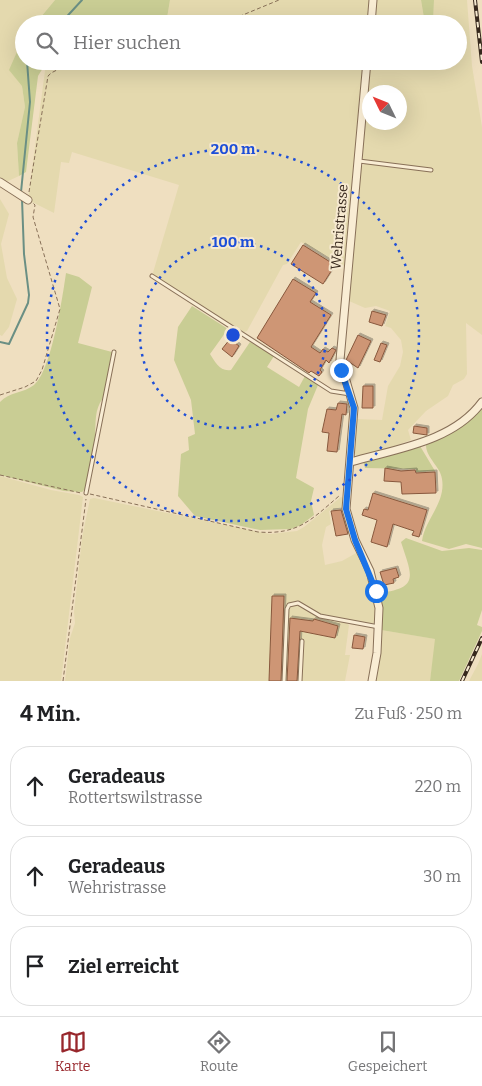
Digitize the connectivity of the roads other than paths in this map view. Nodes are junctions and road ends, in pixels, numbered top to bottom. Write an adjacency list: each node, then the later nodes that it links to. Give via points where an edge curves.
1 (373, 0): 2 (street)
2 (372, 15)
3 (367, 70): 4 (street, Wehristrasse)
4 (358, 161): 5 (lane); 10 (street, Wehristrasse, via 340,360)
5 (431, 170)
6 (0, 182): 7 (street)
7 (28, 200)
8 (152, 276): 10 (lane, via 331,391)
9 (114, 352): 13 (lane)
10 (350, 394): 12 (street, Wehristrasse, via 354,408)
11 (482, 402): 12 (street, via 462,422 433,438)
12 (350, 462): 14 (street, Wehristrasse, via 346,491 349,522 376,591)
13 (86, 493)
14 (379, 627): 16 (lane, via 320,616 298,604 290,605 287,609); 18 (street, Wehristrasse)
15 (302, 640): 17 (lane)
16 (284, 681)
17 (300, 681)
18 (372, 681)

